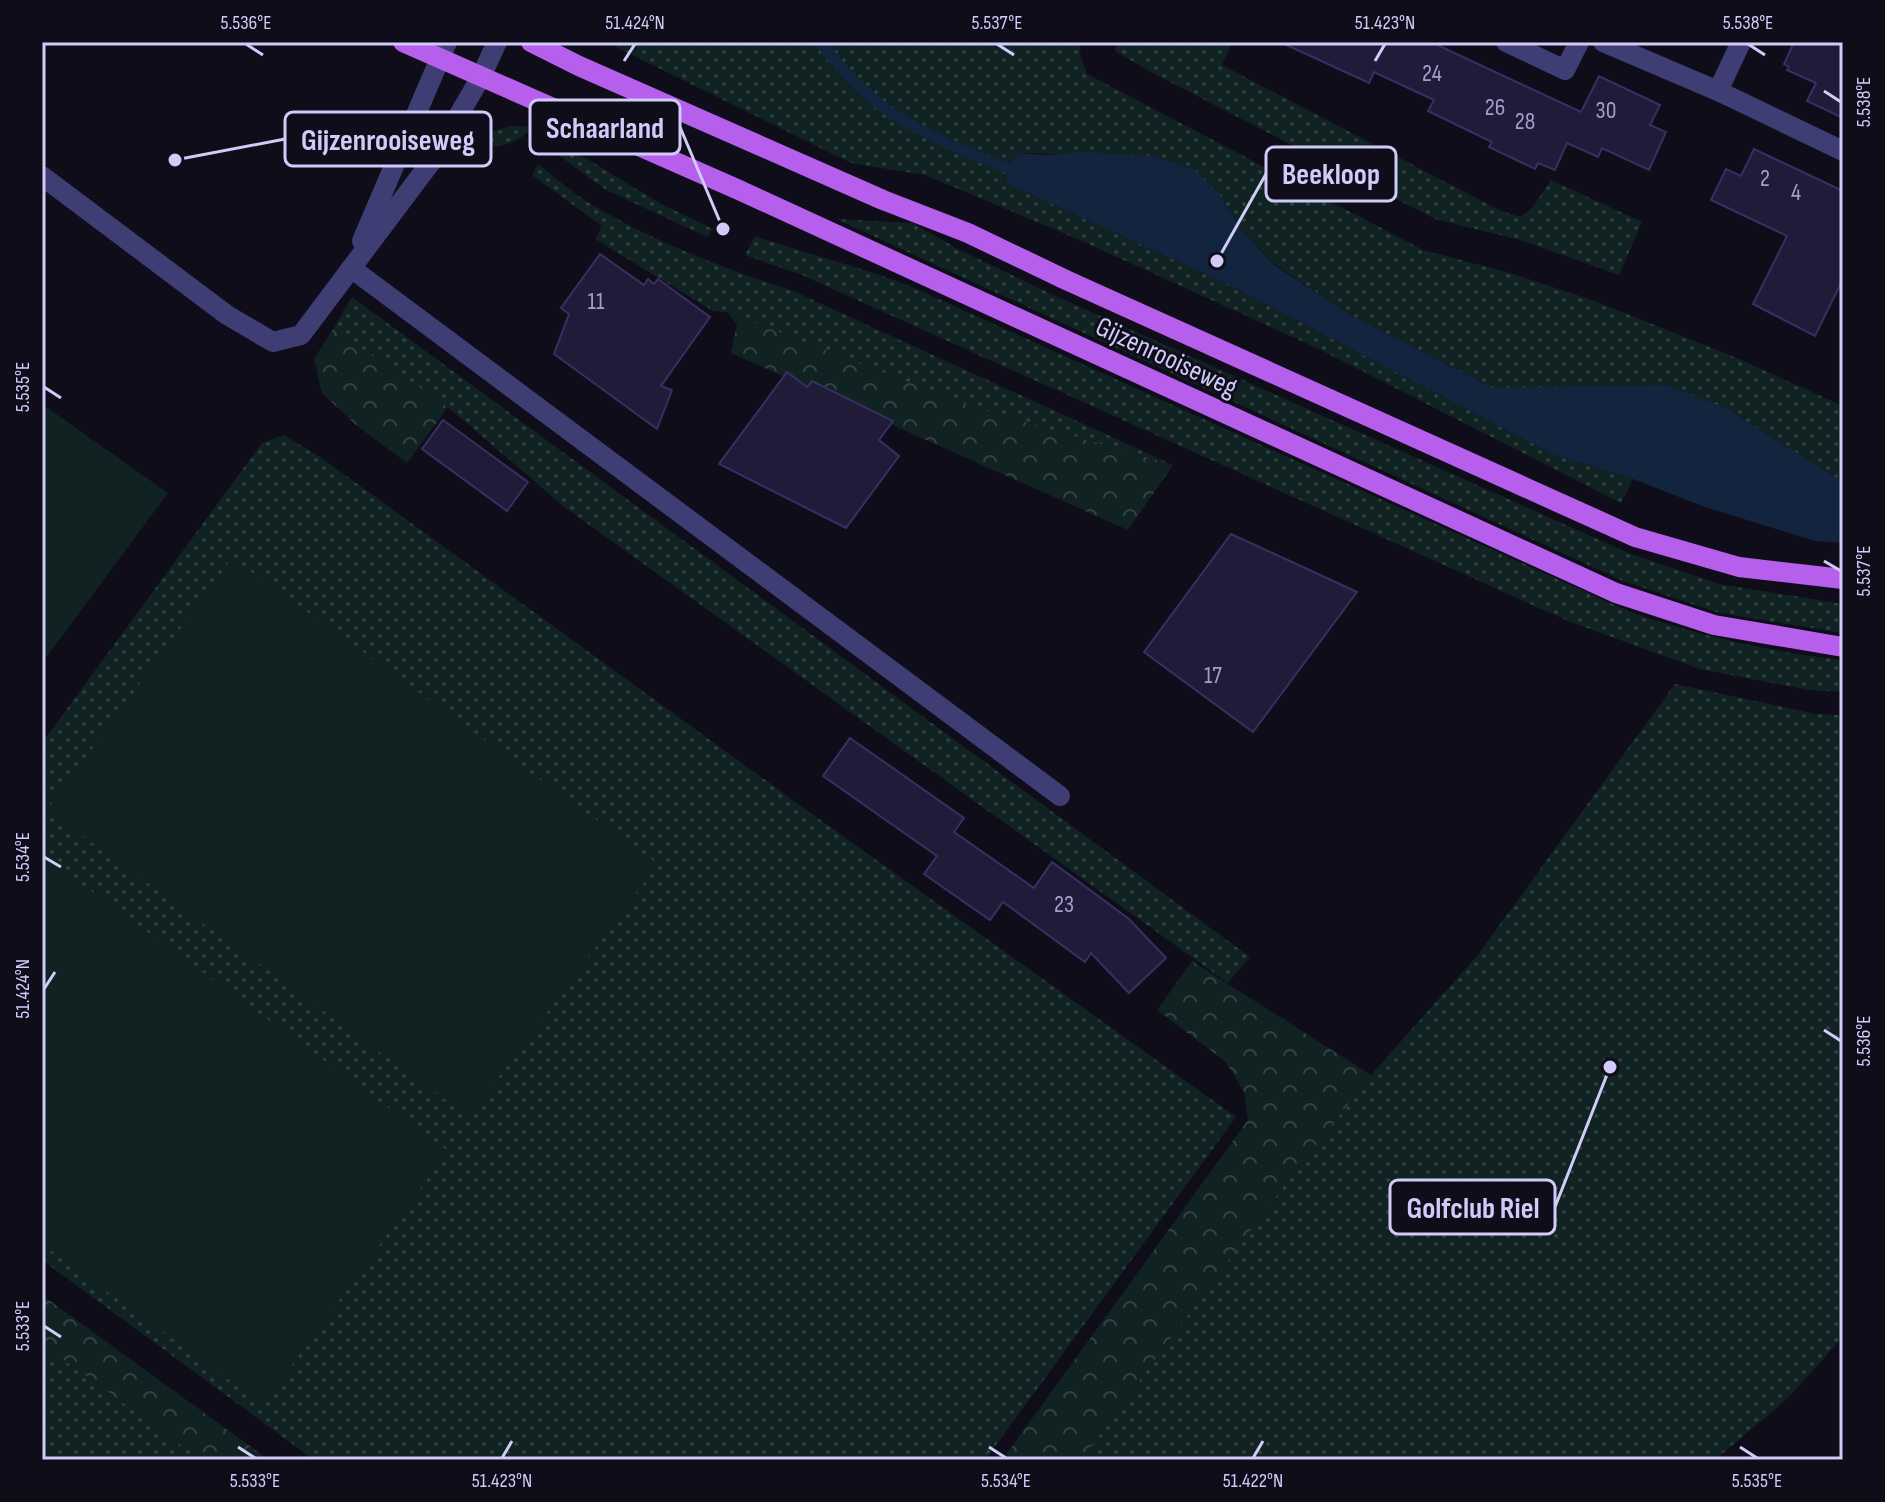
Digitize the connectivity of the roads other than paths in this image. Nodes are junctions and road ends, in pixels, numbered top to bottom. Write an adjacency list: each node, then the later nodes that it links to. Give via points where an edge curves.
1 (403, 42): 8 (main road, Gijzenrooiseweg)
2 (497, 42): 9 (street)
3 (531, 42): 14 (main road, Gijzenrooiseweg, via 968,233 1635,537 1739,567)
4 (1506, 42): 5 (street, via 1565,70)
5 (1579, 42)
6 (1603, 42): 10 (street)
7 (1741, 42): 10 (street)
8 (443, 50): 9 (main road, Gijzenrooiseweg); 13 (street)
9 (481, 77): 13 (street, via 431,162); 15 (main road, Gijzenrooiseweg, via 1616,593 1714,625)
10 (1718, 91): 11 (street)
11 (1843, 151)
12 (42, 176): 13 (street, via 227,315 273,342 301,335)
13 (351, 268): 16 (street)
14 (1843, 579)
15 (1843, 647)
16 (1060, 796)

